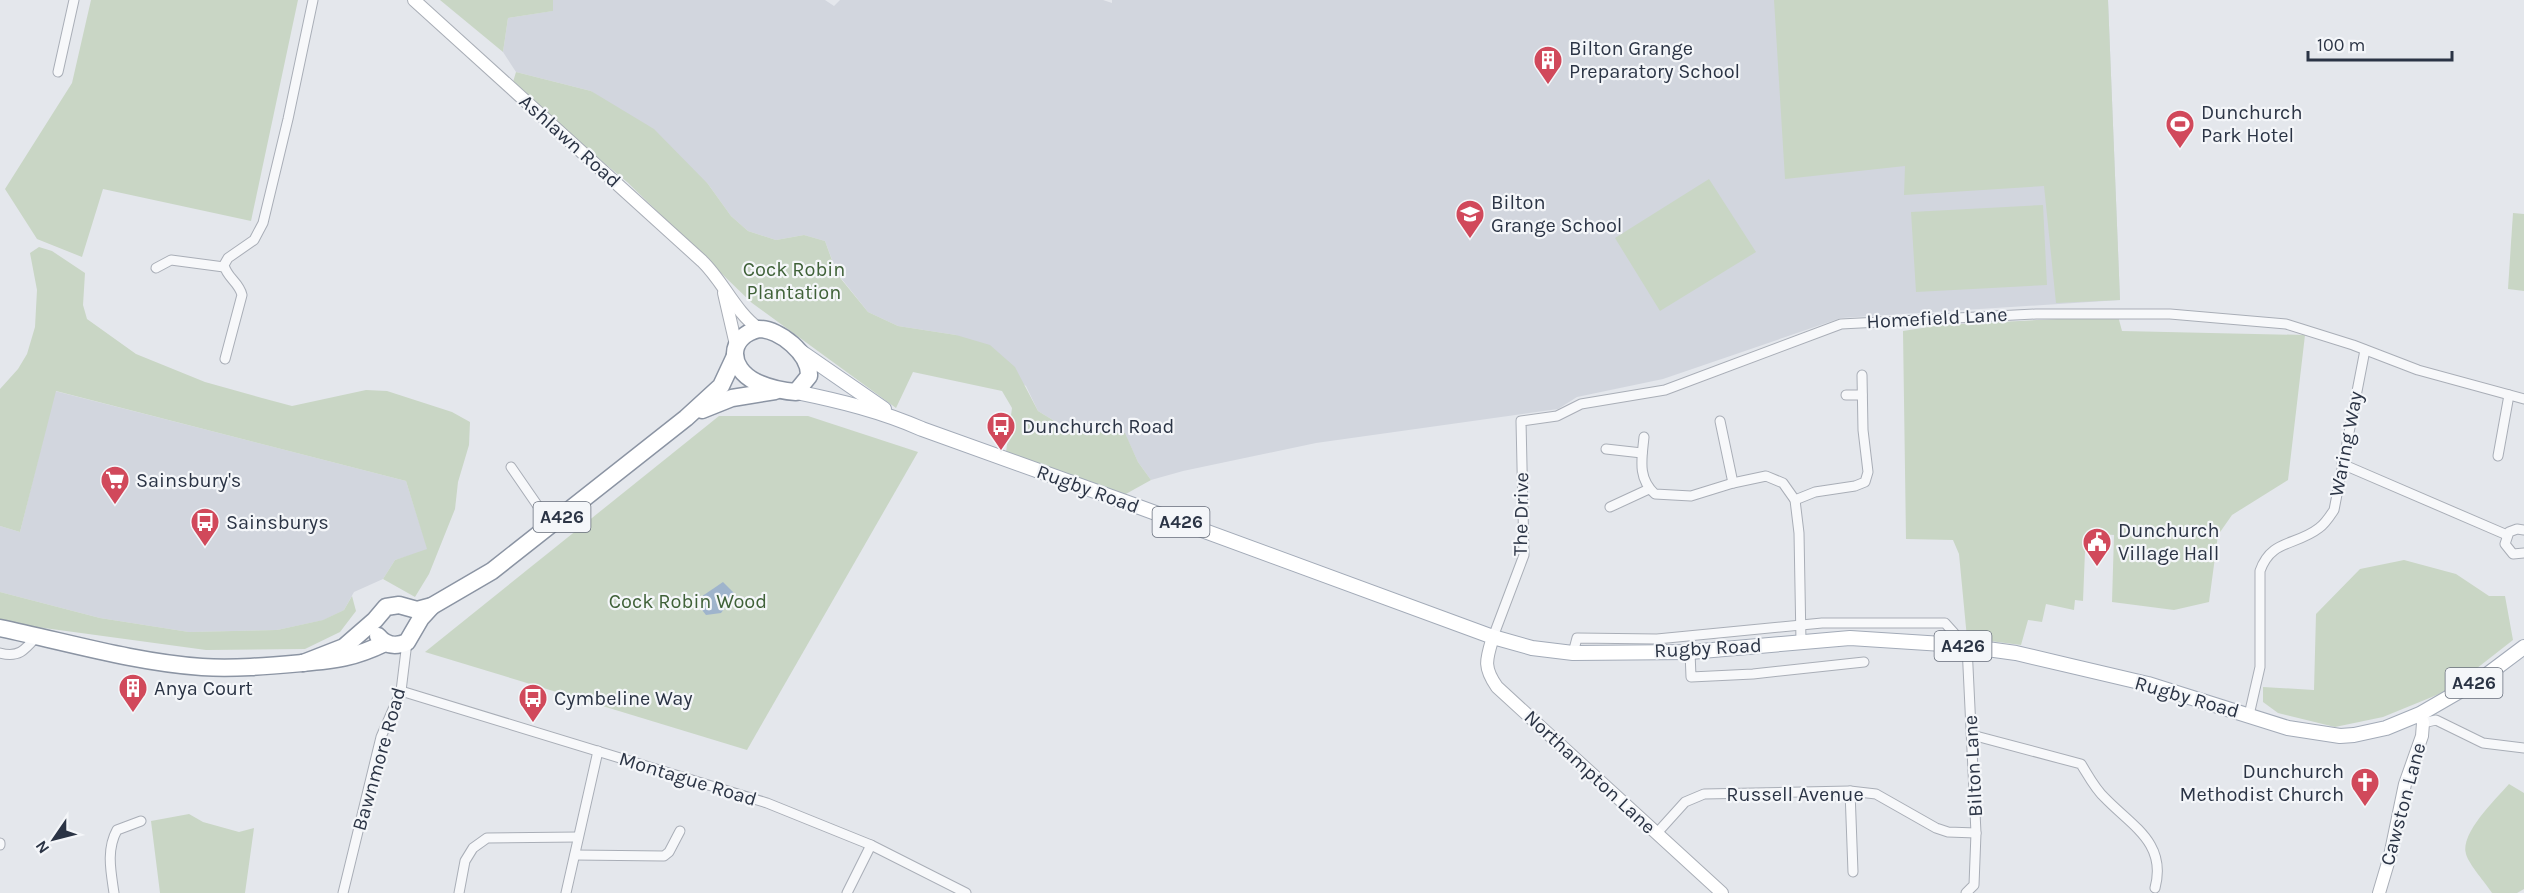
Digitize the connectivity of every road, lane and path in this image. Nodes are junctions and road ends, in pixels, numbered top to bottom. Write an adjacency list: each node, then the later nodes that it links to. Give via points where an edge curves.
1 (74, 0): 4 (street)
2 (313, 0): 5 (street, via 262,223 254,240 228,258)
3 (414, 0): 7 (main road, Ashlawn Road, via 702,261)
4 (58, 72)
5 (225, 267): 6 (street, via 171,260); 12 (street, via 225,272 240,285 242,295)
6 (156, 268)
7 (722, 285): 8 (main road, Ashlawn Road); 9 (main road, Ashlawn Road)
8 (759, 329): 9 (highway, via 744,334); 11 (highway, via 771,331)
9 (736, 350): 14 (highway, via 746,375); 20 (highway, A426, via 721,386)
10 (2365, 350): 18 (street, Homefield Lane, via 2418,370); 23 (street, Homefield Lane, via 2286,324 2170,314 2036,314 1847,323 1665,390 1581,404 1557,416); 28 (street, Waring Way)
11 (800, 351): 15 (highway, via 807,360 809,376); 21 (main road)
12 (225, 358)
13 (1862, 375): 17 (street)
14 (779, 390): 15 (highway); 20 (highway, A426, via 721,401)
15 (796, 392): 21 (main road, A426)
16 (1846, 395): 17 (street)
17 (1862, 395): 32 (street, via 1868,472 1865,482)
18 (2509, 395): 19 (street, Homefield Lane); 27 (street)
19 (2524, 399)
20 (686, 418): 34 (highway, A426)
21 (897, 418): 46 (main road, Rugby Road / A426)
22 (1720, 420): 30 (street)
23 (1521, 421): 46 (street, The Drive, via 1524,555)
24 (1644, 436): 26 (street)
25 (1606, 449): 26 (street)
26 (1642, 453): 31 (street, via 1643,480)
27 (2498, 456)
28 (2342, 464): 36 (street); 58 (street, Waring Way, via 2334,510 2329,517 2319,529 2273,550 2263,561 2260,667)
29 (511, 467): 34 (street)
30 (1732, 483): 31 (street, via 1691,496 1654,494); 32 (street, via 1766,476 1783,483)
31 (1649, 489): 33 (street)
32 (1795, 500): 42 (street)
33 (1610, 507)
34 (551, 525): 38 (highway, A426, via 492,571)
35 (2524, 531): 36 (street, via 2513,530)
36 (2507, 535): 37 (street, via 2505,544 2509,552)
37 (2524, 554)
38 (432, 606): 39 (highway, A426); 43 (highway, A426)
39 (407, 609): 40 (highway, A426, via 399,605 386,607); 43 (highway)
40 (375, 620): 51 (highway, via 376,633); 56 (highway, A426, via 344,647)
41 (1822, 622): 42 (street); 47 (street); 49 (street, via 1946,623)
42 (1801, 625): 48 (street); 54 (street, via 1657,639 1577,638)
43 (416, 627): 51 (highway, A426)
44 (0, 628): 45 (highway, A426)
45 (37, 636): 53 (street, via 22,653); 56 (highway, A426, via 136,658 202,667)
46 (1492, 637): 54 (main road, Rugby Road / A426, via 1532,648); 66 (main road, Northampton Lane, via 1487,672 1497,687)
47 (1824, 640): 48 (main road, Rugby Road / A426); 49 (main road, Rugby Road / A426, via 1850,638)
48 (1801, 642): 52 (main road, Rugby Road / A426)
49 (1962, 646): 58 (main road, Rugby Road / A426, via 2016,653 2148,684); 60 (street, Bilton Lane)
50 (2524, 647): 59 (main road, Rugby Road / A426)
51 (397, 648): 56 (highway, A426); 57 (street, Bawnmore Road)
52 (1690, 651): 54 (main road, Rugby Road / A426); 55 (street, via 1687,677)
53 (0, 653)
54 (1573, 653)
55 (1864, 662)
56 (303, 663)
57 (401, 691): 62 (street, Montague Road); 75 (street, Bawnmore Road, via 381,737)
58 (2249, 715): 59 (main road, Rugby Road / A426, via 2288,728 2340,736)
59 (2422, 719): 61 (street, via 2436,720 2483,742); 82 (main road, Cawston Lane, via 2422,736 2405,784)
60 (1972, 735): 67 (street, Bilton Lane); 72 (street, via 2081,764 2103,797 2139,828 2153,848 2159,873)
61 (2524, 748)
62 (598, 751): 68 (street); 69 (street, Montague Road, via 767,803)
63 (1850, 791): 66 (street, Russell Avenue, via 1704,794 1685,802); 67 (street, Russell Avenue, via 1876,794 1948,832); 71 (street)
64 (141, 821): 74 (street, via 112,828 110,861)
65 (680, 831): 70 (street, via 664,856)
66 (1657, 833): 80 (main road, Northampton Lane)
67 (1976, 833): 73 (street, Bilton Lane)
68 (578, 837): 70 (street); 76 (street, via 487,838 473,848 465,861)
69 (871, 845): 78 (street); 79 (street, Montague Road)
70 (575, 855): 77 (street)
71 (1853, 873)
72 (2155, 888)
73 (1975, 889): 81 (street, Bilton Lane)
74 (114, 893)
75 (342, 893)
76 (459, 893)
77 (566, 893)
78 (848, 893)
79 (966, 893)
80 (1722, 893)
81 (1965, 893)
82 (2379, 893)

